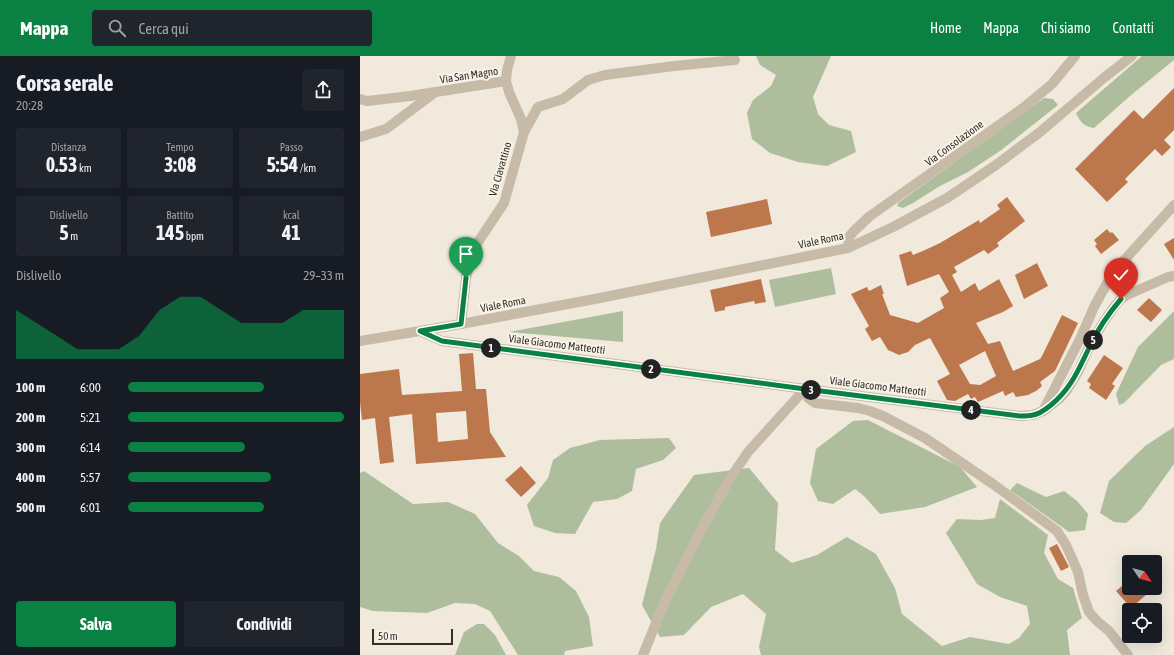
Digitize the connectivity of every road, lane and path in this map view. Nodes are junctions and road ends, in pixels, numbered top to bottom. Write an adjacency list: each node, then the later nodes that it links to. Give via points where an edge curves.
1 (511, 56): 5 (street, Via Ciavattino)
2 (1075, 56): 11 (street, Via Consolazione, via 1052,84 1023,108 870,216 854,231)
3 (1132, 56): 11 (street, Viale Roma, via 996,165 947,198)
4 (734, 60): 8 (street, Via Ciavattino, via 625,72 588,80 563,99 538,107)
5 (506, 81): 6 (street, Via San Magno); 8 (street, Via Ciavattino, via 522,119)
6 (436, 92): 7 (street, Via San Magno, via 367,101); 9 (street, Via San Magno, via 386,129)
7 (360, 99)
8 (524, 132): 13 (street, Via Ciavattino, via 504,202 474,248 466,278)
9 (360, 137)
10 (1174, 204): 17 (street, via 1119,266 1106,285)
11 (848, 248): 13 (street, Viale Roma)
12 (1174, 276): 17 (street, via 1121,299 1103,322 1067,390)
13 (461, 324): 14 (street, Viale Roma)
14 (420, 331): 15 (street, Viale Roma); 16 (street, Viale Giacomo Matteotti, via 442,341)
15 (360, 340)
16 (805, 389): 17 (street, Viale Giacomo Matteotti, via 1020,416); 18 (street, via 748,452 729,480 665,601); 19 (street, via 808,398 815,402 870,411 925,438 1057,531 1078,572 1089,612 1109,631)
17 (1043, 411)
18 (643, 655)
19 (1128, 655)

